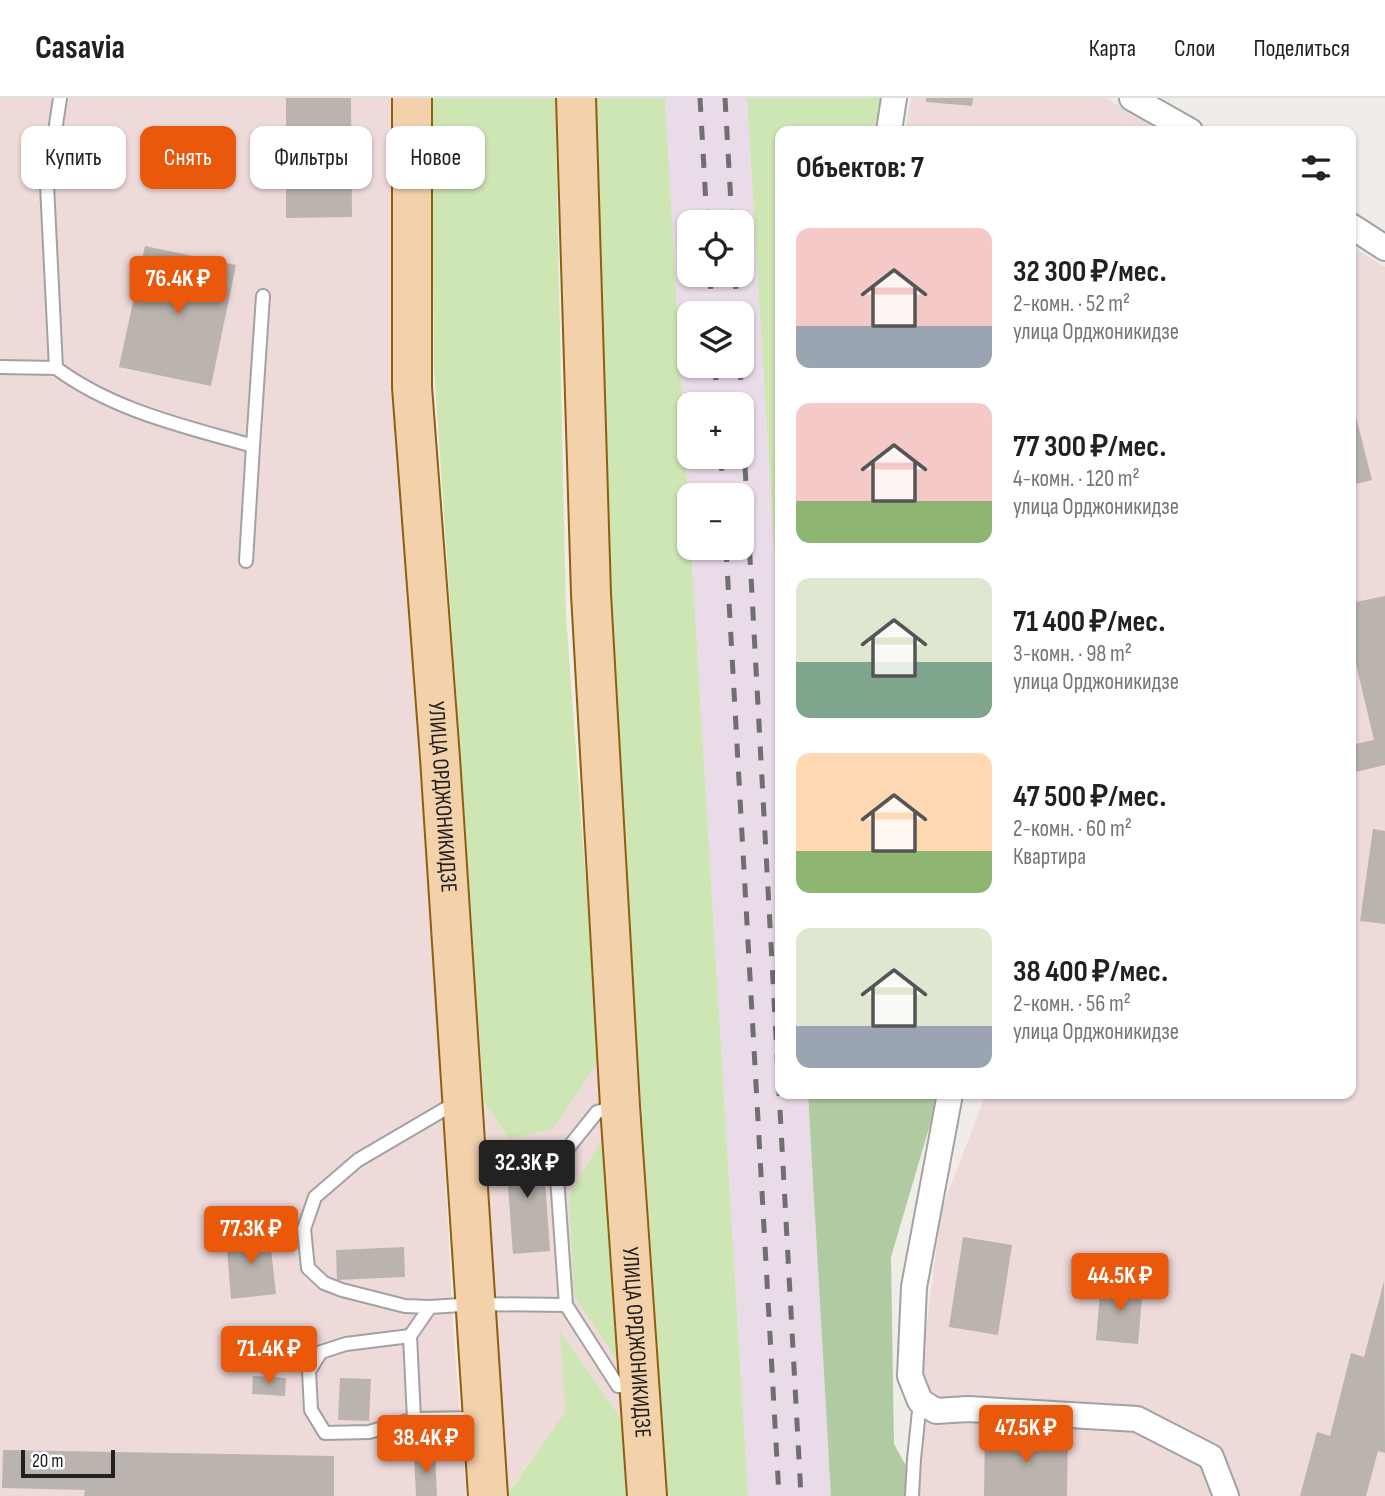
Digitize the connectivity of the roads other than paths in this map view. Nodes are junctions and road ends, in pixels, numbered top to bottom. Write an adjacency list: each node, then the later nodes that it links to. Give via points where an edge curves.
1 (60, 98): 12 (lane, via 47,185)
2 (412, 98): 16 (main road, УЛИЦА ОРДЖОНИКИДЗЕ, via 412,387)
3 (576, 98): 17 (main road, УЛИЦА ОРДЖОНИКИДЗЕ, via 591,594)
4 (894, 98): 6 (street)
5 (1132, 98): 7 (street)
6 (890, 126)
7 (1181, 126)
8 (1356, 229): 9 (street)
9 (1385, 248)
10 (263, 296): 13 (lane)
11 (0, 367): 12 (lane)
12 (56, 368): 13 (lane, via 140,414)
13 (253, 446): 14 (lane)
14 (246, 561)
15 (949, 1099): 23 (street, via 914,1287 910,1376)
16 (462, 1100): 18 (main road, УЛИЦА ОРДЖОНИКИДЗЕ); 20 (lane, via 358,1160 315,1197 304,1229 309,1268 324,1283 365,1298)
17 (620, 1106): 19 (lane, via 597,1112 556,1163); 22 (main road, УЛИЦА ОРДЖОНИКИДЗЕ)
18 (475, 1304): 19 (lane); 20 (lane); 25 (main road, УЛИЦА ОРДЖОНИКИДЗЕ)
19 (566, 1305): 22 (lane, via 618,1385)
20 (430, 1307): 21 (lane)
21 (410, 1336): 24 (lane); 24 (lane, via 321,1352 309,1371 312,1410 325,1433 369,1432)
22 (640, 1387): 27 (main road, УЛИЦА ОРДЖОНИКИДЗЕ)
23 (920, 1402): 28 (lane); 29 (street, via 936,1411 1137,1419 1211,1457)
24 (414, 1419): 25 (lane)
25 (483, 1419): 26 (main road, УЛИЦА ОРДЖОНИКИДЗЕ)
26 (488, 1496)
27 (647, 1496)
28 (912, 1496)
29 (1226, 1496)

